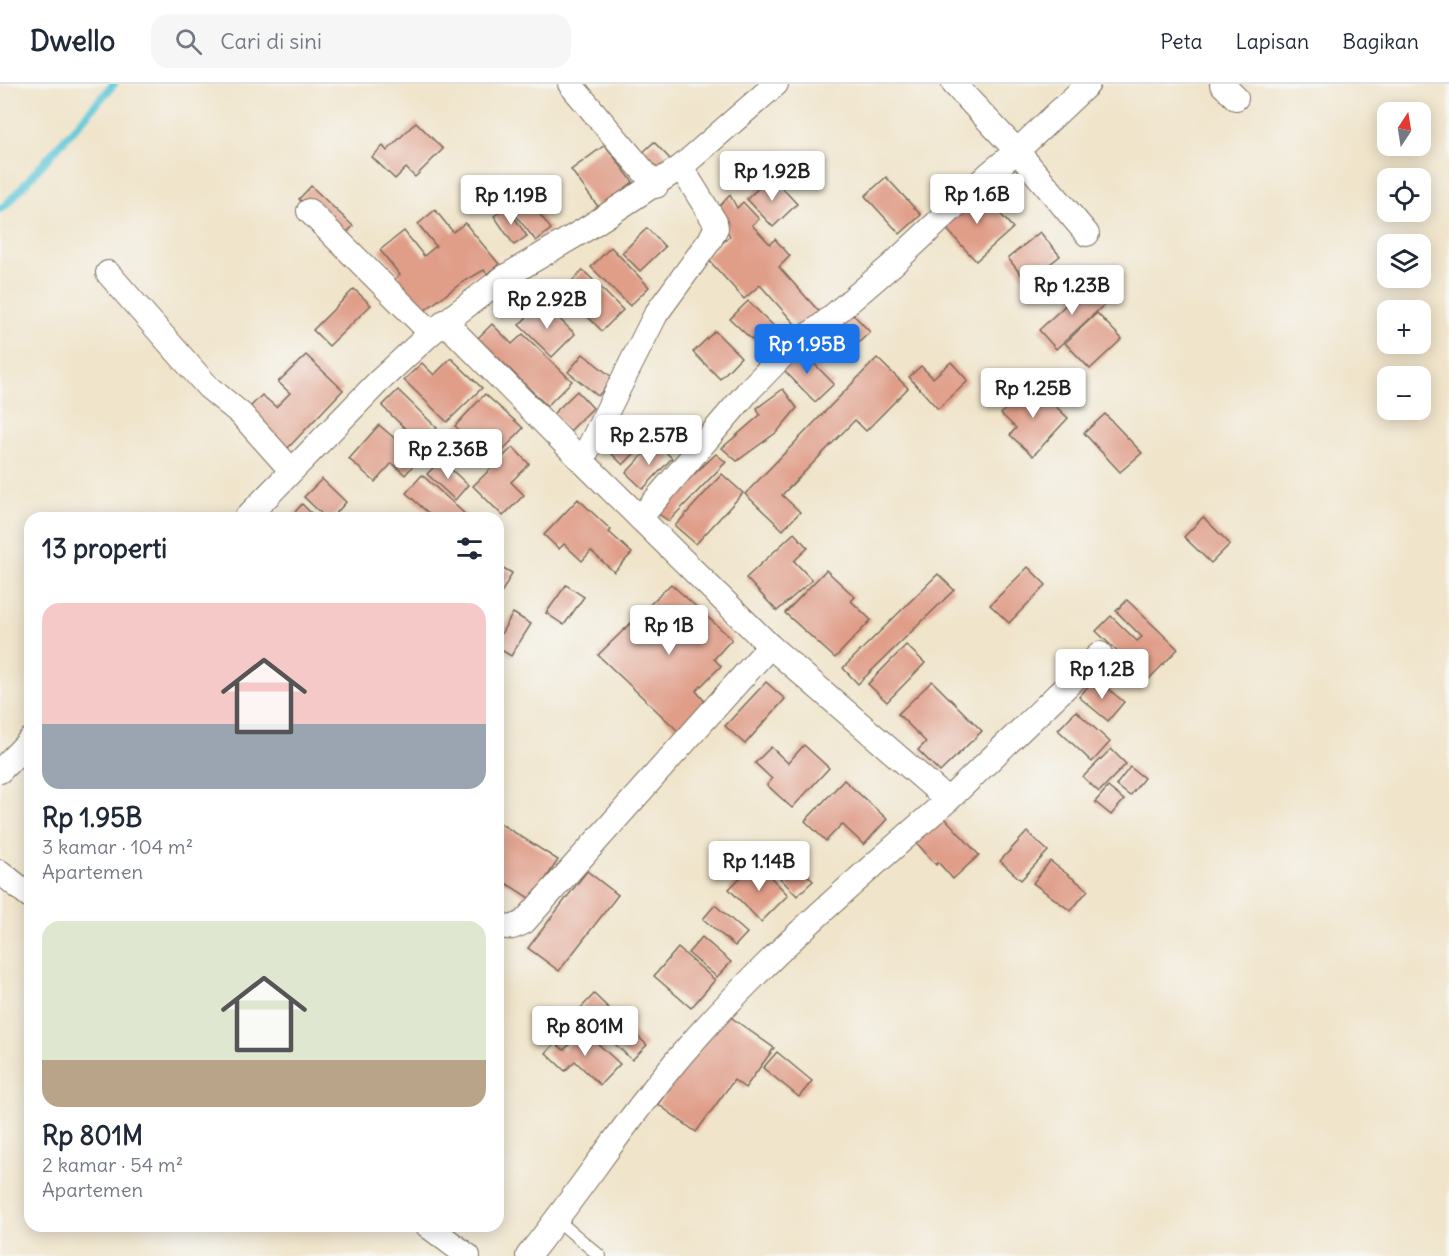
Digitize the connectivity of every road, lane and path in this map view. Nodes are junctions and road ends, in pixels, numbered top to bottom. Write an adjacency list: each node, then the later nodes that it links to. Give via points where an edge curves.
1 (570, 84): 7 (street)
2 (776, 84): 6 (street)
3 (954, 84): 5 (street)
4 (1088, 84): 5 (street)
5 (1017, 151): 9 (street); 15 (street, via 874,281 790,348)
6 (681, 167): 7 (street); 12 (street, via 716,228 656,314)
7 (656, 186): 11 (street, via 503,278)
8 (309, 211): 11 (street)
9 (1087, 234)
10 (108, 273): 13 (street, via 208,387 241,414)
11 (438, 327): 12 (street); 13 (street)
12 (582, 461): 15 (street)
13 (291, 470): 14 (street)
14 (252, 512)
15 (640, 518): 16 (street)
16 (770, 646): 20 (street); 23 (street, via 524,922 513,928)
17 (1100, 654): 20 (street)
18 (24, 746): 19 (street)
19 (0, 771)
20 (948, 800): 24 (street, via 850,884 758,972 682,1054)
21 (0, 872): 22 (street)
22 (24, 891)
23 (504, 927)
24 (557, 1220): 27 (street); 28 (lane)
25 (436, 1232): 26 (street)
26 (468, 1256)
27 (528, 1256)
28 (600, 1256)

